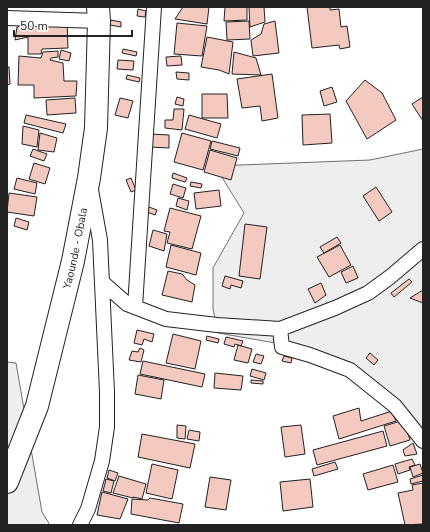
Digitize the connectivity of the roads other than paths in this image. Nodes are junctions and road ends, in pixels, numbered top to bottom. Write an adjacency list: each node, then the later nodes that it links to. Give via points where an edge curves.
1 (154, 7): 7 (street)
2 (99, 14): 3 (street); 4 (highway, Yaounde - Obala, via 96,128)
3 (7, 18)
4 (89, 178): 6 (street, via 100,240); 10 (highway, Yaounde - Obala, via 73,261 37,406)
5 (423, 249): 8 (street, via 368,293)
6 (102, 282): 7 (street, via 127,304); 11 (street, via 107,427 102,461 88,509)
7 (135, 307): 8 (street, via 166,320 216,326)
8 (280, 329): 9 (street, via 282,347 350,370 395,406)
9 (423, 441)
10 (7, 482)
11 (80, 525)

